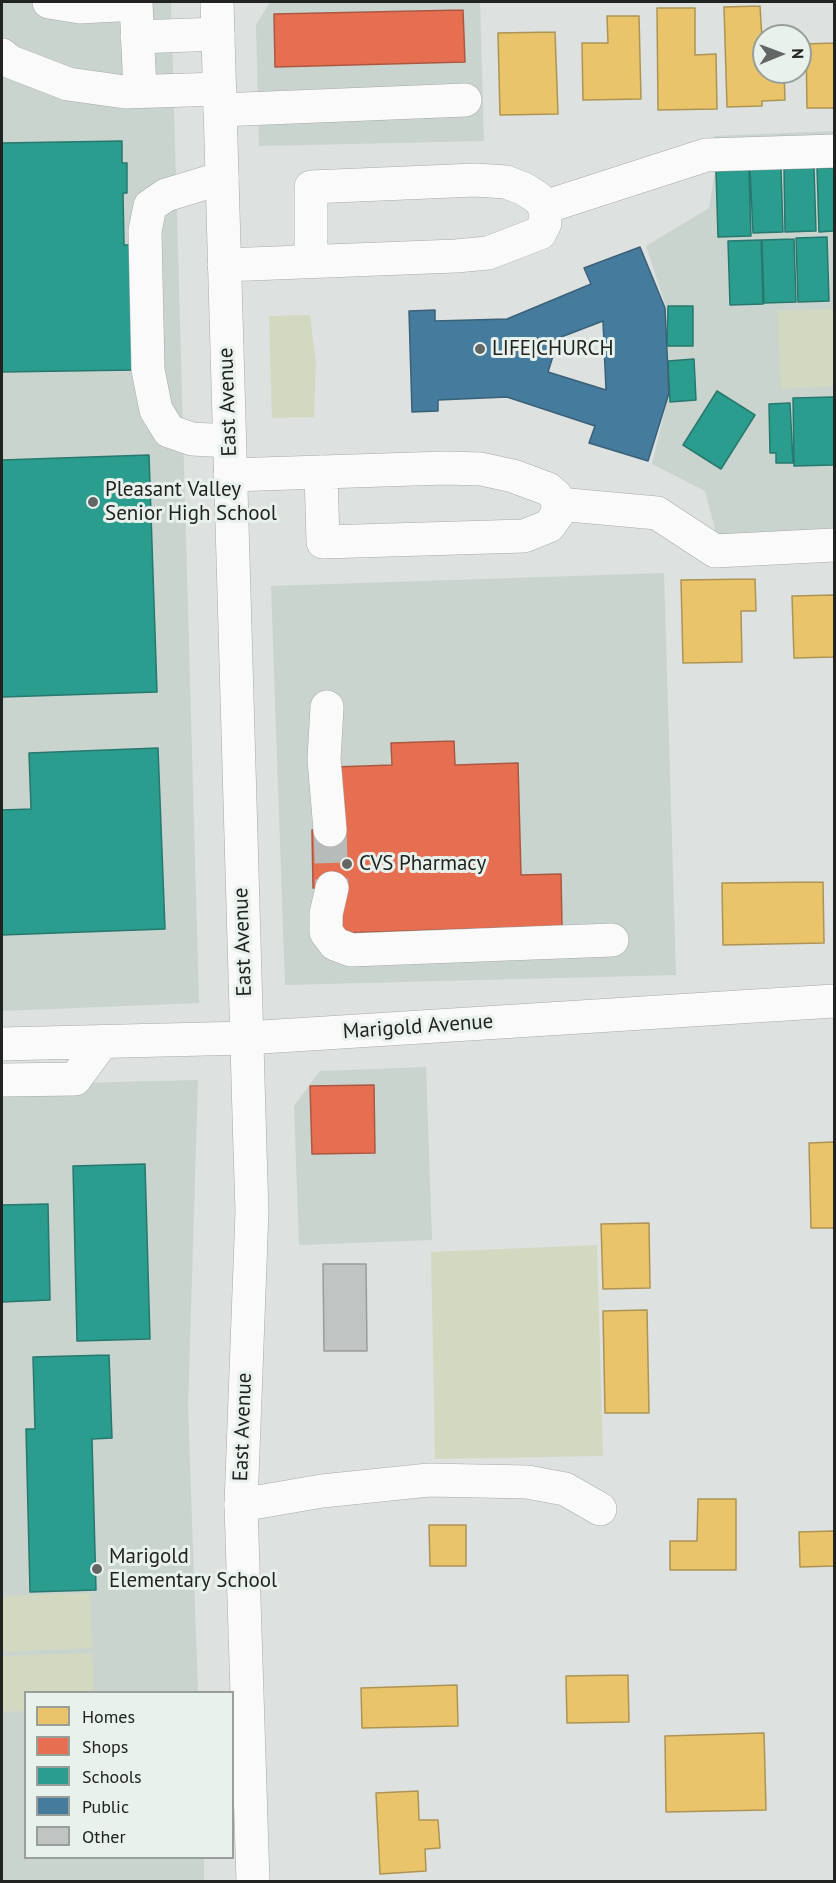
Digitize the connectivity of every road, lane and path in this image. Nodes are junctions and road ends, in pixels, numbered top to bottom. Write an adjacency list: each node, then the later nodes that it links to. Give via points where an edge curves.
1 (49, 2): 3 (main road, via 80,7)
2 (217, 2): 4 (main road, East Avenue)
3 (136, 3): 5 (main road)
4 (218, 34): 5 (main road); 8 (main road, East Avenue)
5 (137, 37): 7 (main road)
6 (2, 55): 7 (main road, via 68,84)
7 (140, 91): 8 (main road)
8 (220, 100): 9 (main road); 11 (main road, East Avenue)
9 (465, 100)
10 (834, 151): 12 (main road, via 706,155)
11 (222, 178): 14 (main road, East Avenue); 15 (main road, via 166,195 150,206 145,231 148,370 156,410 169,431 192,439)
12 (543, 220): 13 (main road, via 488,252); 13 (main road, via 524,189 506,182 311,187)
13 (311, 261): 14 (main road)
14 (224, 265): 15 (main road, East Avenue)
15 (229, 441): 17 (main road, East Avenue)
16 (321, 472): 17 (main road); 18 (main road, via 481,469 548,489); 18 (main road, via 323,542 524,536 549,526 557,515)
17 (231, 475): 25 (main road, East Avenue)
18 (558, 504): 19 (main road, via 657,513 715,551)
19 (834, 544)
20 (327, 707): 21 (main road, via 324,759)
21 (330, 830)
22 (332, 888): 23 (main road, via 326,932 335,944 351,950)
23 (612, 940)
24 (834, 1001): 25 (main road, Marigold Avenue)
25 (246, 1038): 26 (main road, Marigold Avenue); 29 (main road, East Avenue, via 252,1211)
26 (103, 1041): 27 (main road, Marigold Avenue); 28 (main road, via 75,1079)
27 (2, 1044)
28 (2, 1080)
29 (241, 1506): 30 (main road, via 322,1491 429,1480 527,1482 564,1489); 31 (main road, East Avenue)
30 (600, 1509)
31 (253, 1881)

